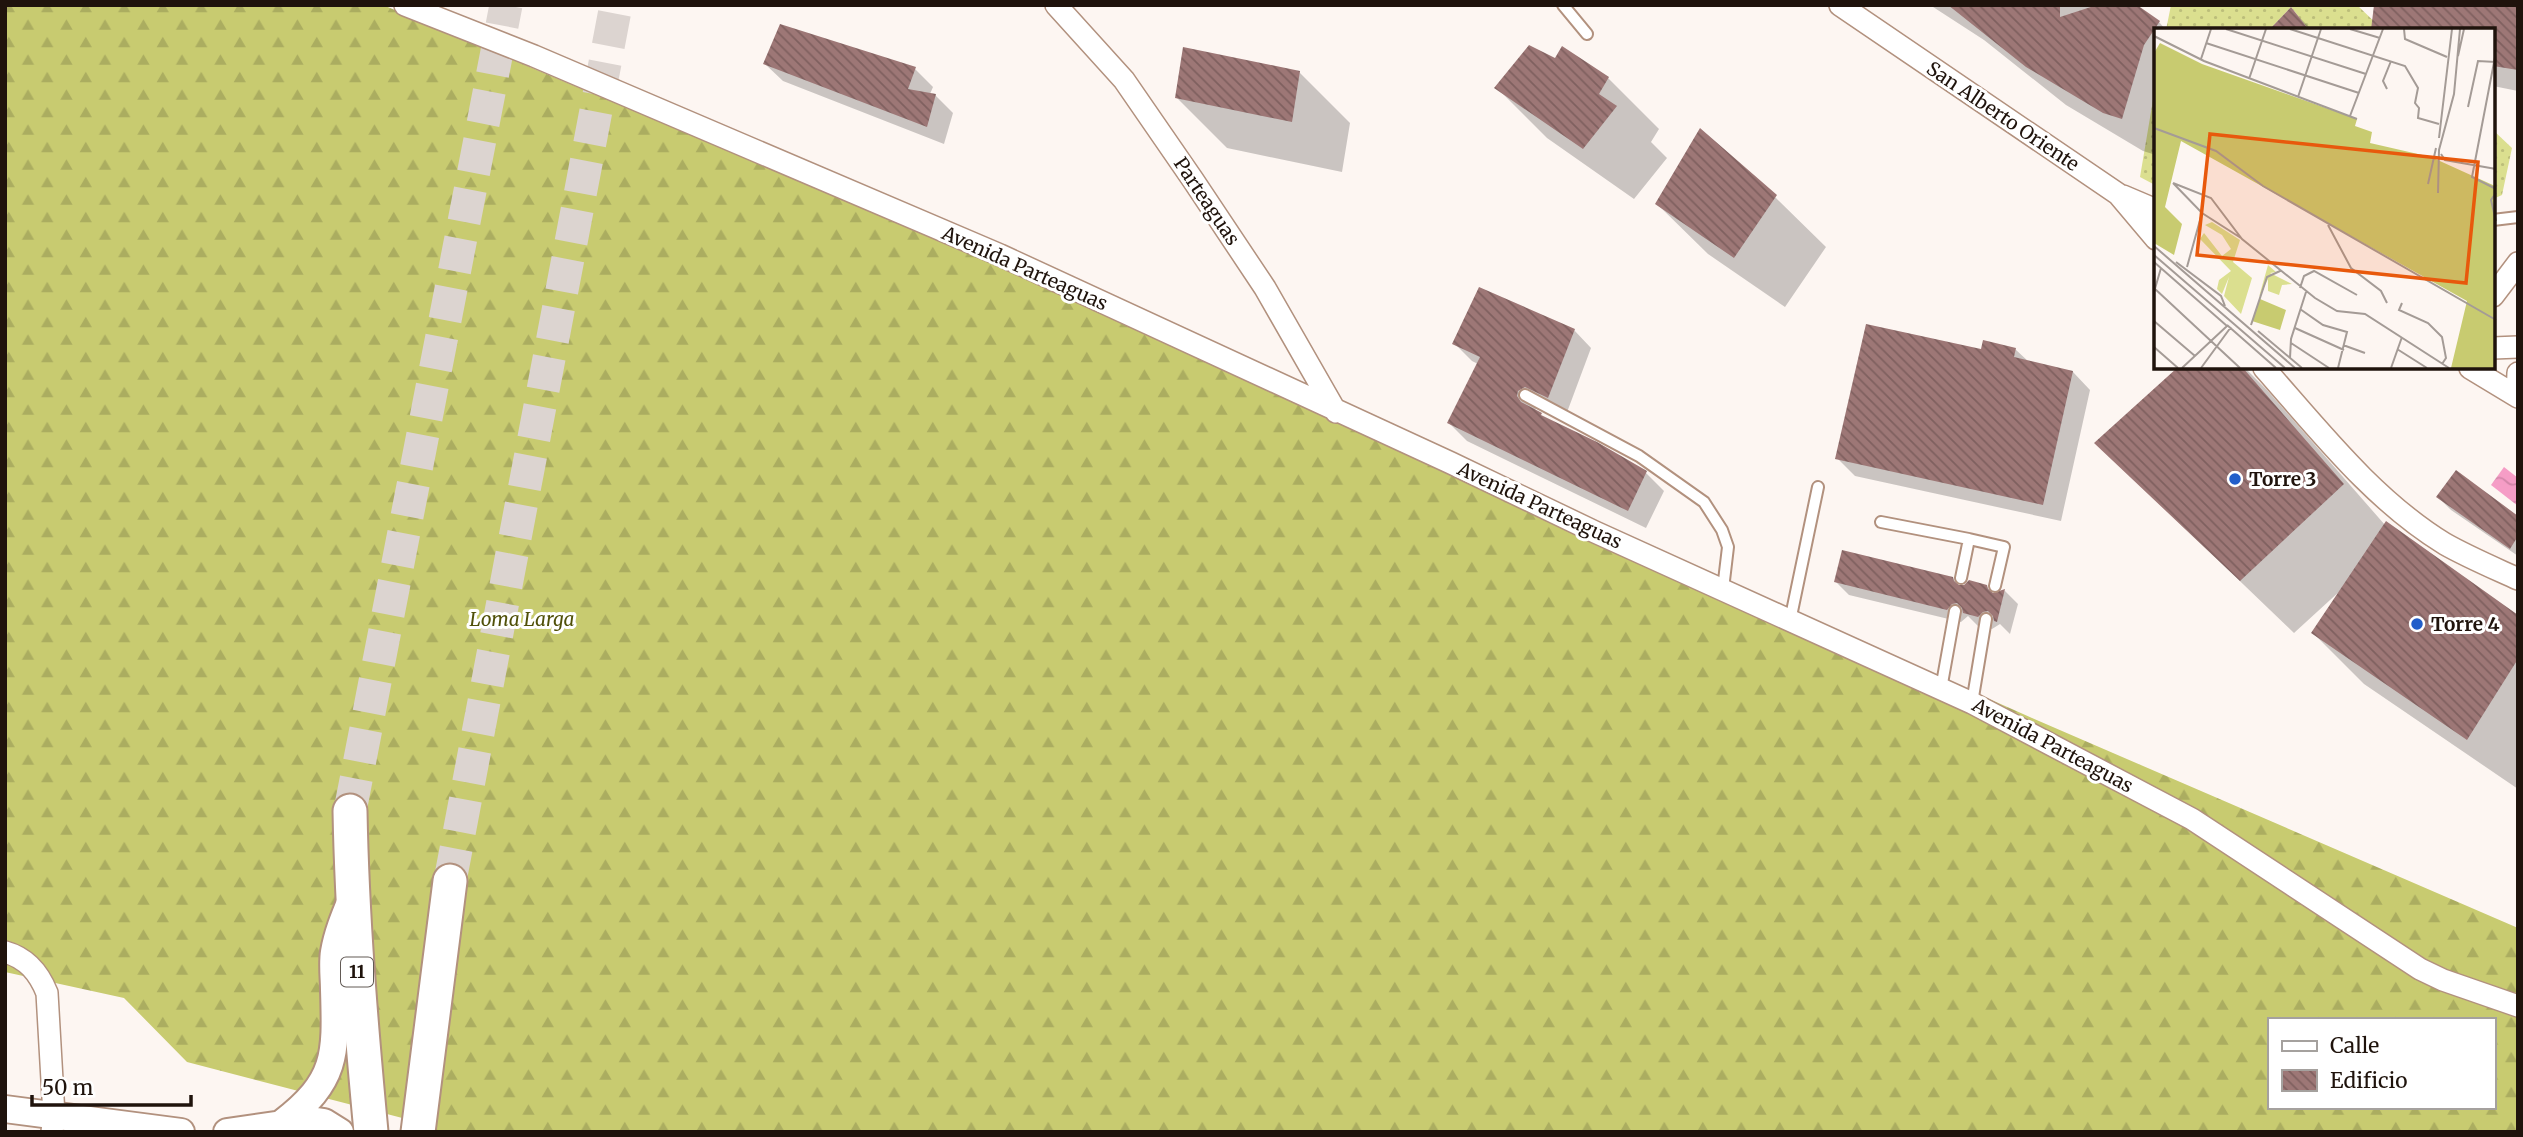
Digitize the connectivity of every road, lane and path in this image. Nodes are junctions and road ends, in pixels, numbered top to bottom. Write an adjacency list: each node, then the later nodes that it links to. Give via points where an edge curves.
1 (405, 5): 20 (street, Avenida Parteaguas, via 1000,255)
2 (1055, 5): 20 (street, Parteaguas, via 1124,80 1265,288)
3 (1563, 5): 5 (lane)
4 (1840, 5): 6 (street, San Alberto Oriente)
5 (1587, 34)
6 (2118, 194): 7 (street); 10 (street, San Alberto Oriente)
7 (2154, 210)
8 (2518, 217): 9 (lane)
9 (2495, 220)
10 (2154, 238)
11 (2518, 263): 12 (street)
12 (2495, 292)
13 (2518, 347): 14 (street)
14 (2495, 348)
15 (2265, 369): 25 (street, via 2355,471 2407,517 2444,543)
16 (2472, 369): 19 (street)
17 (2518, 373): 19 (street)
18 (1525, 395): 27 (lane, via 1639,456 1704,502 1728,547)
19 (2517, 397)
20 (1336, 412): 27 (street, Avenida Parteaguas)
21 (1818, 487): 30 (lane)
22 (1881, 522): 23 (lane)
23 (1969, 539): 24 (lane); 26 (lane, via 2004,547)
24 (1961, 578)
25 (2518, 579)
26 (1994, 586)
27 (1723, 589): 30 (street, Avenida Parteaguas)
28 (1955, 611): 31 (lane)
29 (1986, 619): 32 (lane)
30 (1790, 621): 31 (street, Avenida Parteaguas)
31 (1941, 689): 32 (street, Avenida Parteaguas)
32 (1972, 703): 37 (street, Avenida Parteaguas, via 2192,819 2420,969)
33 (350, 811): 35 (main road, 11)
34 (450, 881): 45 (main road)
35 (352, 899): 40 (street, via 333,955 332,1060 314,1095); 44 (main road, 11)
36 (5, 952): 39 (street, via 32,967 47,993)
37 (2518, 1006)
38 (5, 1109): 39 (street)
39 (53, 1123): 41 (street)
40 (282, 1123): 42 (street); 43 (street, via 324,1122)
41 (181, 1132)
42 (227, 1132)
43 (340, 1132)
44 (371, 1132)
45 (418, 1132)

